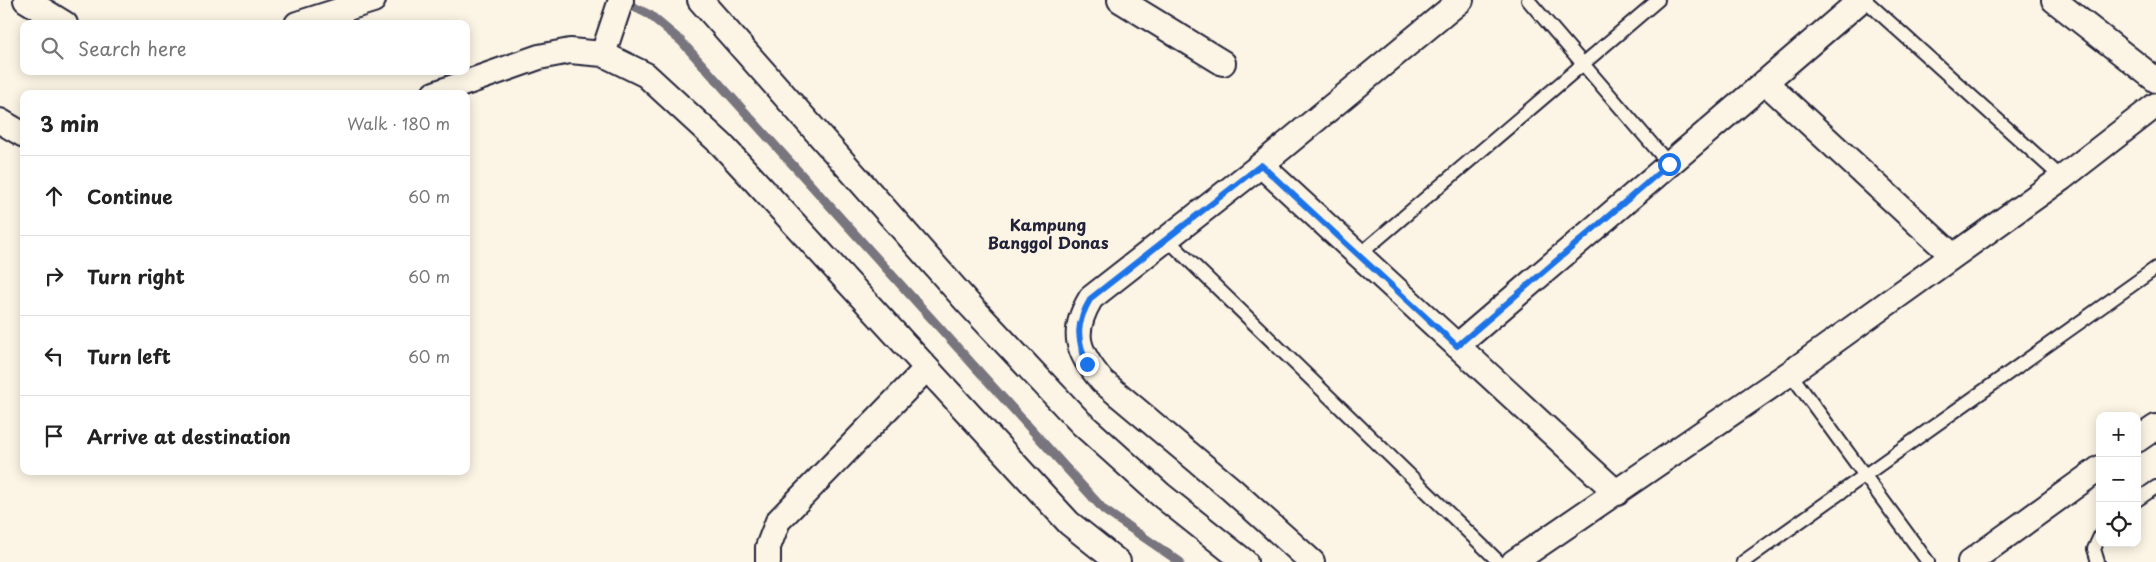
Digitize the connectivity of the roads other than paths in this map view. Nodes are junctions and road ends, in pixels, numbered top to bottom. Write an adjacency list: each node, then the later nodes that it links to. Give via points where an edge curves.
1 (26, 0): 12 (street)
2 (373, 0): 13 (street)
3 (621, 0): 14 (street)
4 (700, 0): 43 (street, via 967,302 1081,423 1161,495)
5 (1120, 0): 15 (street)
6 (1461, 0): 24 (street)
7 (1528, 0): 16 (lane)
8 (1658, 0): 16 (lane)
9 (1861, 0): 18 (street)
10 (1865, 0): 25 (lane)
11 (2054, 0): 17 (street)
12 (58, 20)
13 (310, 20)
14 (606, 44): 19 (street, via 539,57); 31 (street, via 646,75 722,145)
15 (1224, 62)
16 (1583, 64): 23 (lane); 28 (lane)
17 (2156, 80)
18 (1765, 82): 23 (street); 27 (street)
19 (445, 90)
20 (2156, 105): 25 (street)
21 (0, 121): 22 (street)
22 (20, 133)
23 (1669, 164): 30 (street)
24 (1261, 165): 26 (street); 28 (street)
25 (2062, 178): 27 (street)
26 (1167, 239): 44 (street, via 1091,298 1080,318 1079,345 1087,364 1102,381); 45 (lane)
27 (1952, 255): 32 (street)
28 (1359, 256): 30 (street)
29 (2156, 268): 36 (lane)
30 (1457, 346): 38 (street)
31 (926, 369): 41 (street, via 778,521 768,547); 42 (street, via 1068,524)
32 (1790, 373): 36 (lane); 38 (street)
33 (2156, 427): 34 (street)
34 (2141, 437)
35 (2096, 471): 49 (street)
36 (1865, 475): 47 (lane); 48 (lane)
37 (2156, 487): 39 (lane)
38 (1617, 493): 46 (street)
39 (2141, 497)
40 (2096, 545): 50 (lane)
41 (768, 562)
42 (1118, 562)
43 (1246, 562)
44 (1312, 562)
45 (1499, 562)
46 (1514, 562)
47 (1743, 562)
48 (1928, 562)
49 (1970, 562)
50 (2098, 562)

